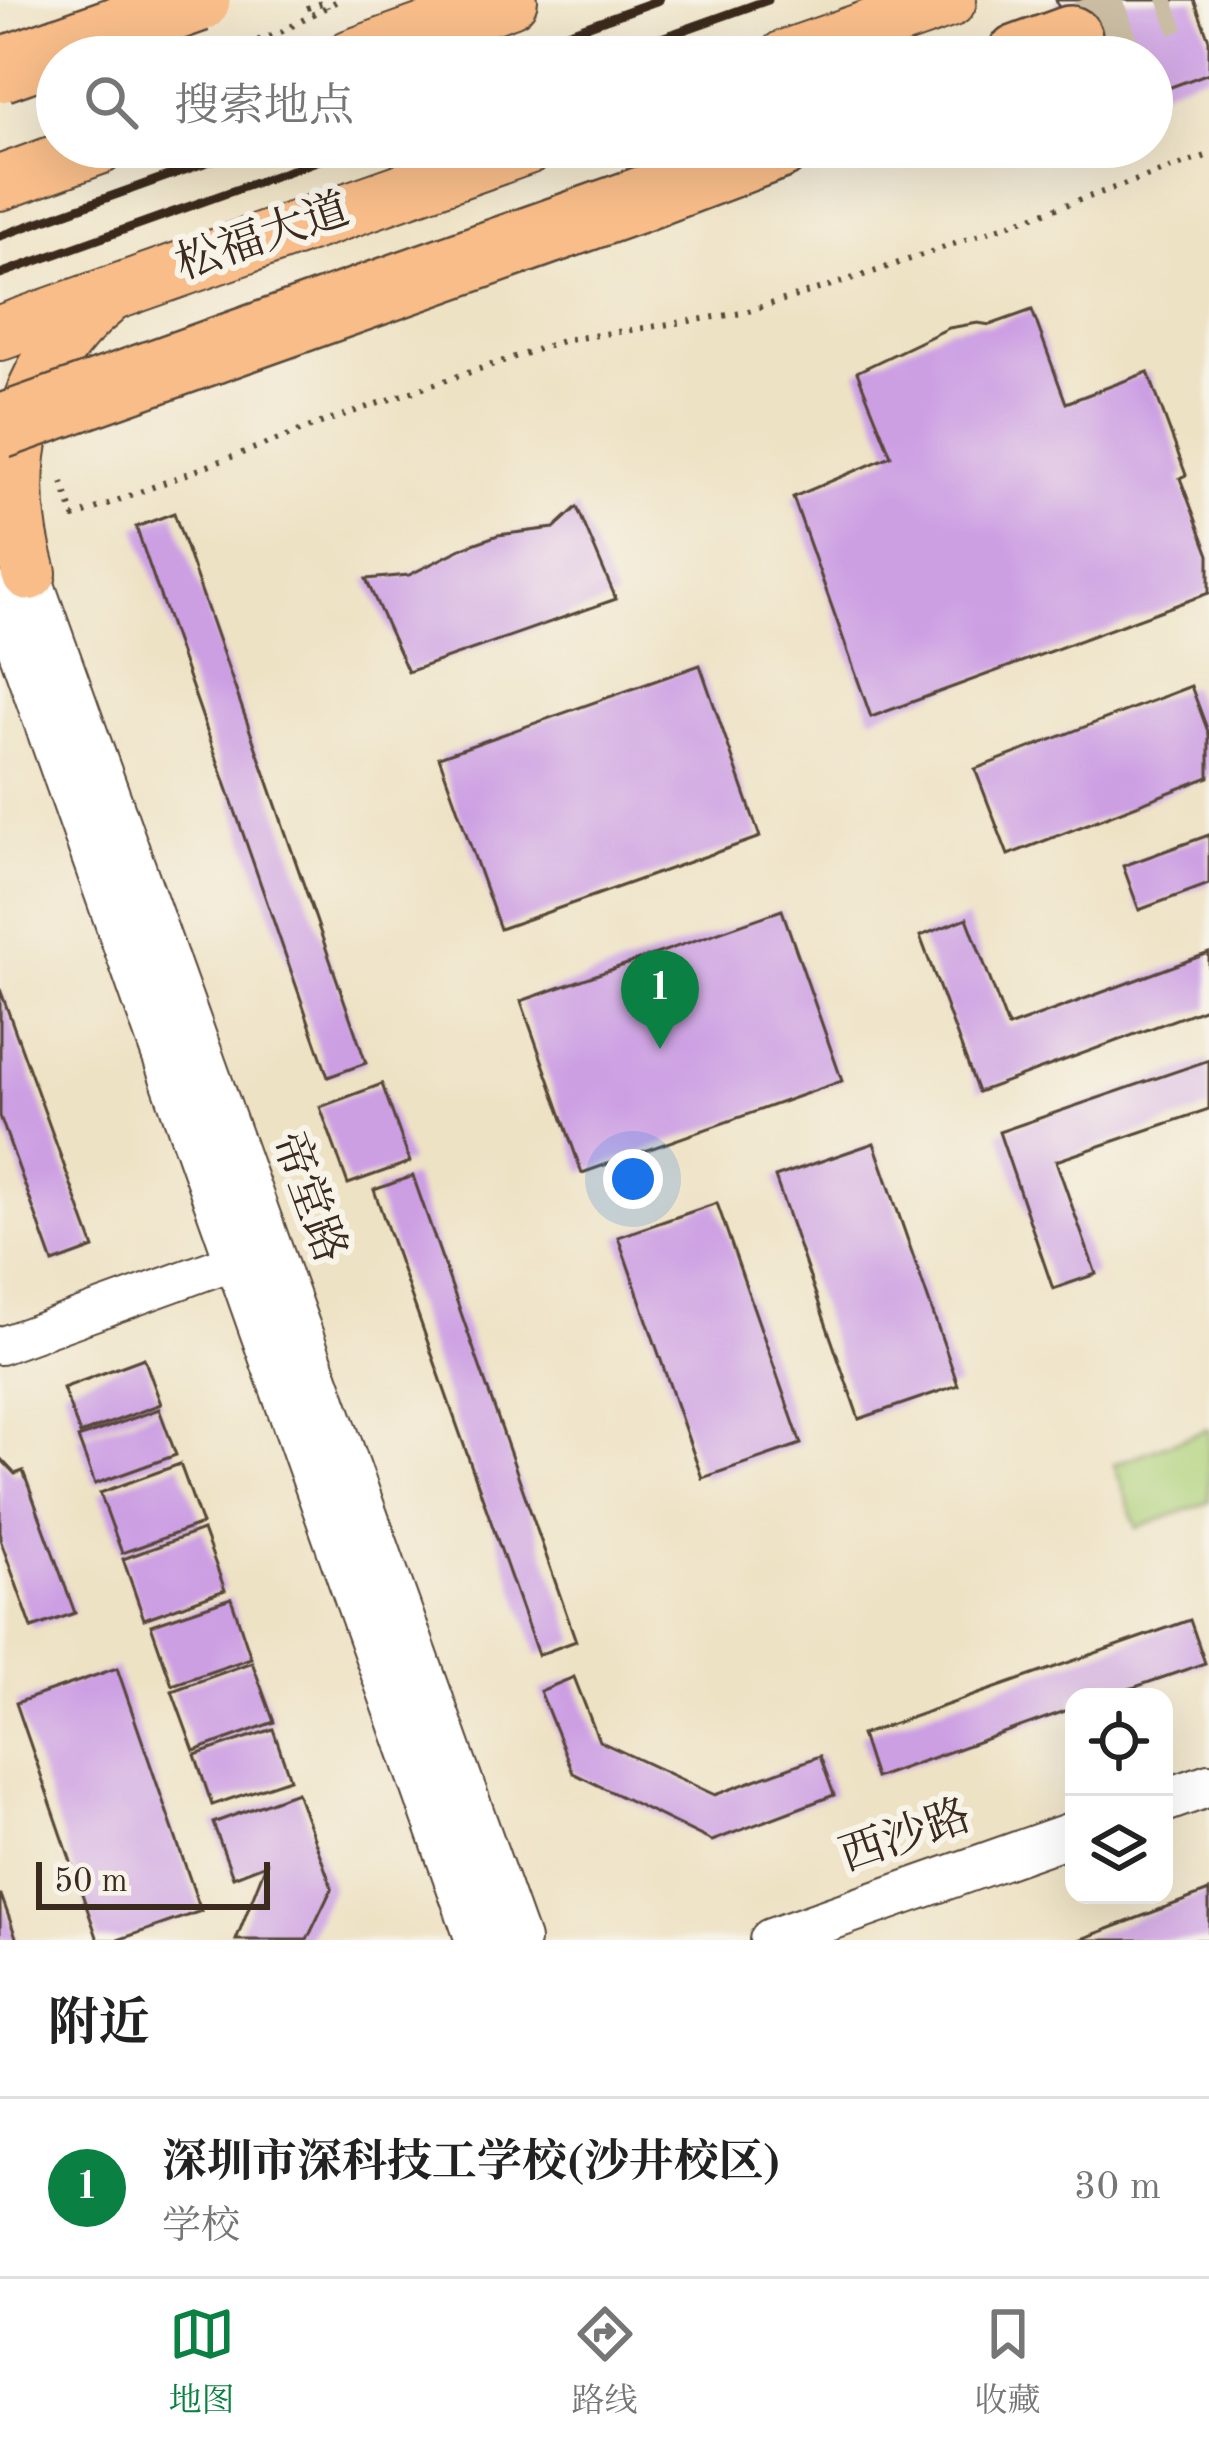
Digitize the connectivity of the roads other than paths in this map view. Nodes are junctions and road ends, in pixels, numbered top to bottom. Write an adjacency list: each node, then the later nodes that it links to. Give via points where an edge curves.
1 (198, 0): 4 (highway, bridge)
2 (510, 0): 5 (main road)
3 (950, 0): 6 (main road)
4 (96, 36)
5 (410, 36)
6 (846, 36)
7 (36, 57): 8 (highway, bridge)
8 (0, 70)
9 (40, 168): 12 (main road)
10 (467, 168): 13 (main road, 松福大道)
11 (724, 168): 15 (highway, bridge)
12 (0, 182)
13 (115, 291): 14 (main road, 松福大道); 17 (main road, via 66,336 22,422)
14 (0, 333)
15 (0, 427)
16 (0, 491): 17 (street, 帝堂路)
17 (14, 584): 18 (street, 帝堂路)
18 (255, 1254): 19 (street); 23 (street, 帝堂路); 24 (street, 帝堂路)
19 (0, 1346)
20 (1209, 1785): 21 (street)
21 (1173, 1798)
22 (1065, 1836): 25 (street, 西沙路)
23 (477, 1940)
24 (518, 1940)
25 (771, 1940)

